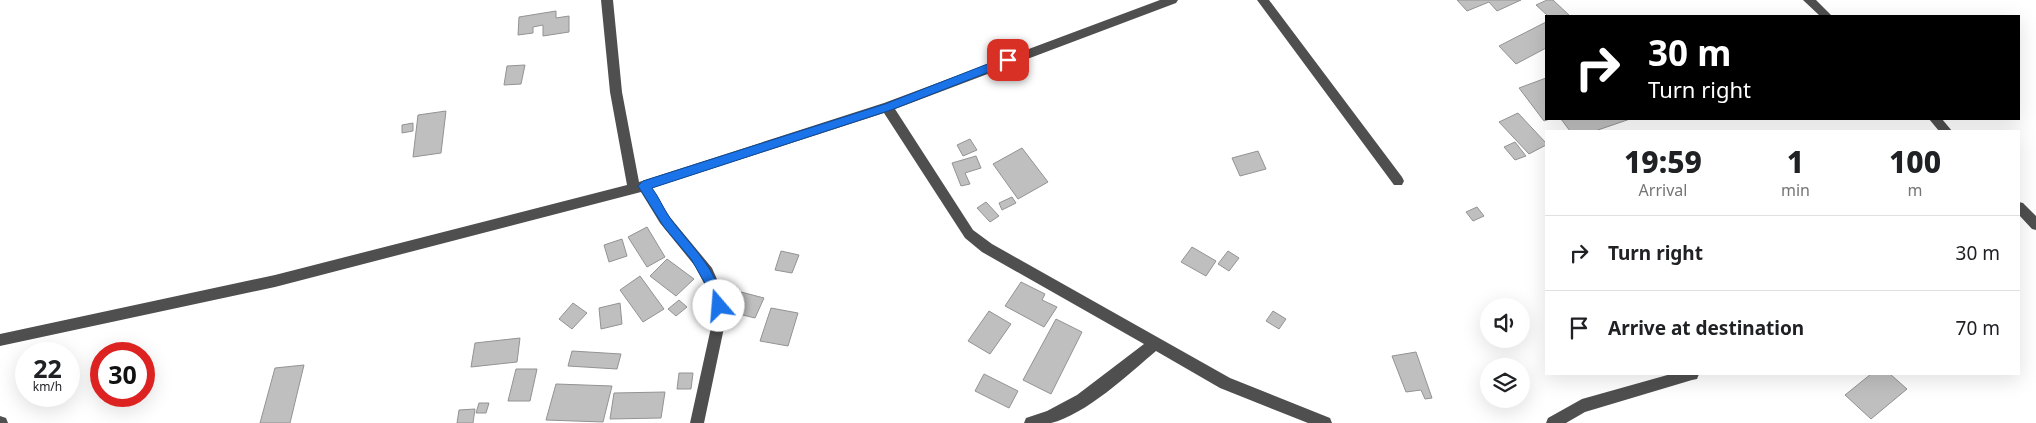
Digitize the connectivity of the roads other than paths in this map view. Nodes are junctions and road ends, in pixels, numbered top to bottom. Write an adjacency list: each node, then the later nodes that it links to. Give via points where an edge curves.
1 (607, 0): 10 (street, via 616,92)
2 (1172, 0): 6 (street)
3 (1263, 0): 9 (street)
4 (1809, 0): 5 (street)
5 (1826, 15)
6 (887, 107): 10 (street); 14 (street, via 969,234 987,248)
7 (1935, 120): 8 (street)
8 (1945, 130)
9 (1398, 181)
10 (639, 188): 13 (street, via 275,281); 16 (street, via 654,200 668,224 695,255 715,289 719,324)
11 (2020, 207): 12 (street)
12 (2030, 220)
13 (0, 340)
14 (1156, 343): 17 (street, via 1090,397); 18 (street, via 1225,383)
15 (1689, 375): 19 (street, via 1582,406)
16 (697, 423)
17 (1031, 423)
18 (1325, 423)
19 (1553, 423)

